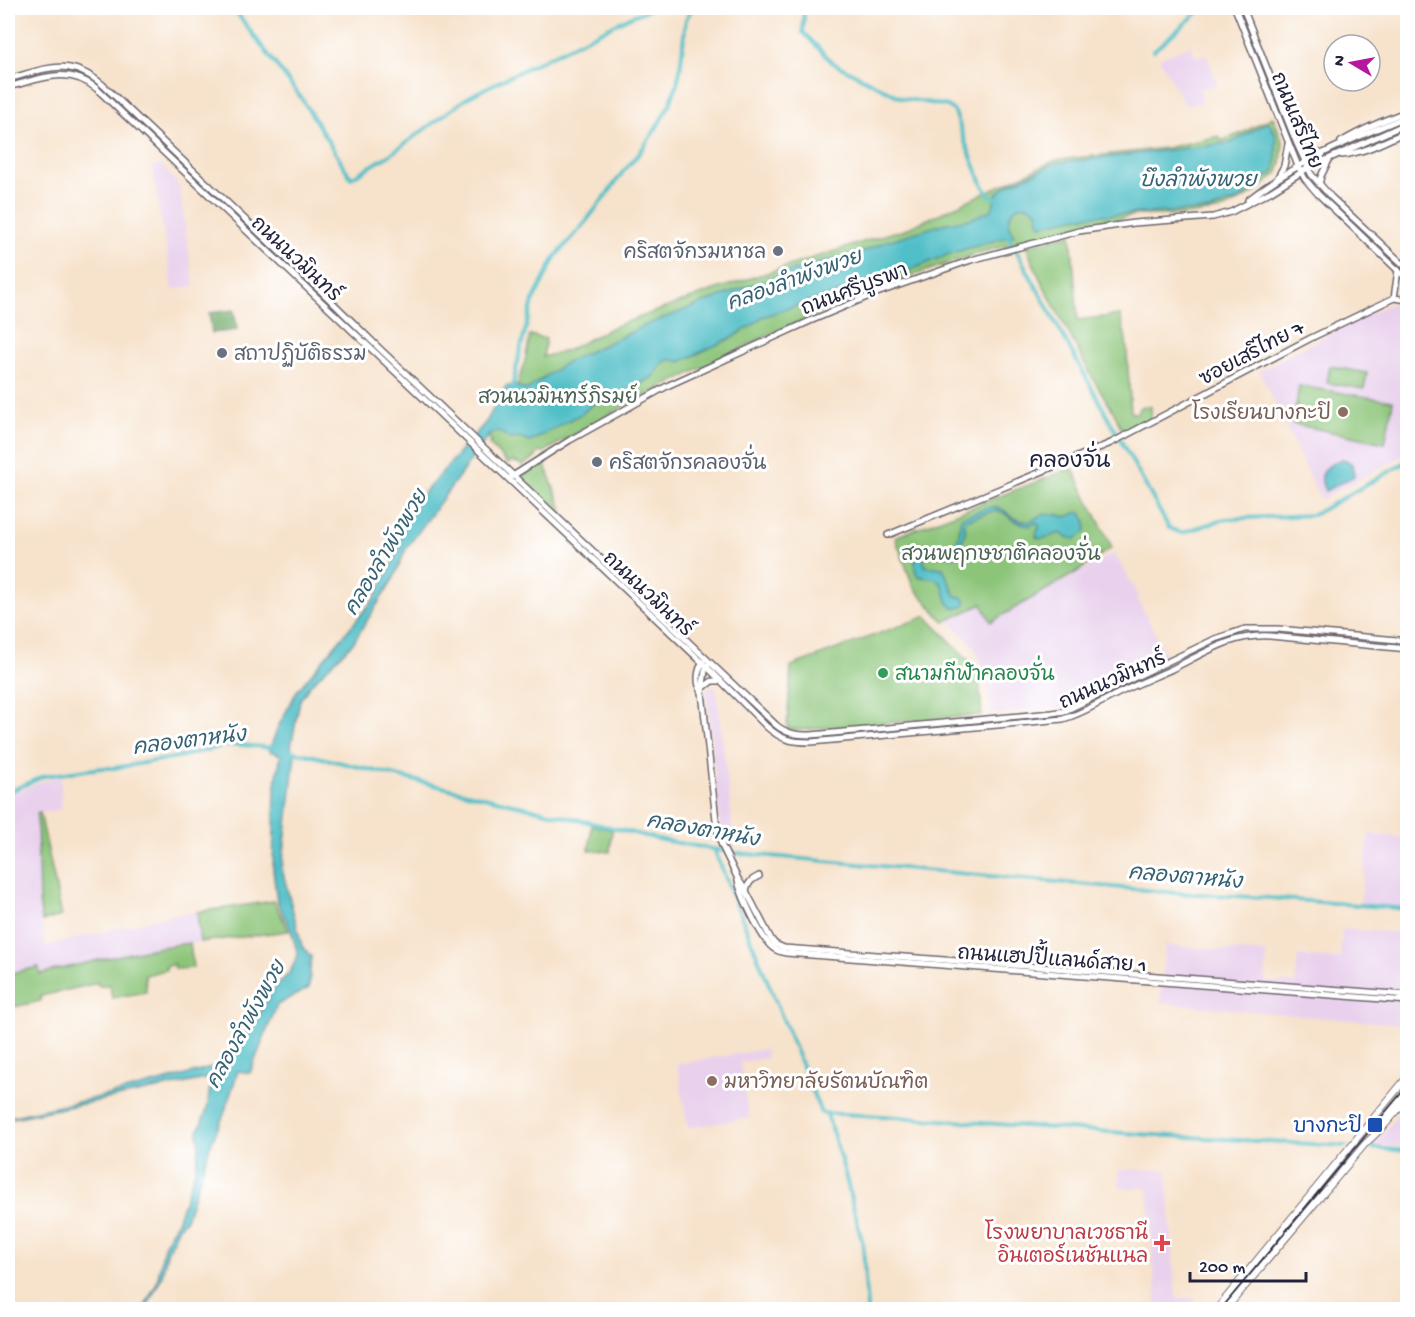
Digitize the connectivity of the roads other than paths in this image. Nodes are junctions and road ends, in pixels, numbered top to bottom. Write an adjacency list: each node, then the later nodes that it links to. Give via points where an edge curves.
1 (1235, 8): 10 (main road, ถนนเสรีไทย)
2 (1243, 8): 11 (main road, ถนนเสรีไทย)
3 (8, 79): 24 (main road, ถนนนวมินทร์, via 63,67 91,76)
4 (8, 87): 27 (main road, ถนนนวมินทร์, via 62,75 89,83)
5 (1407, 111): 12 (main road, via 1356,133)
6 (1407, 116): 8 (main road, ถนนศรีบูรพา)
7 (1407, 123): 8 (main road, ถนนศรีบูรพา)
8 (1384, 129): 12 (main road, ถนนศรีบูรพา); 14 (main road, ถนนศรีบูรพา)
9 (1407, 131): 14 (main road, via 1361,151)
10 (1288, 142): 17 (main road, ถนนเสรีไทย); 18 (main road, via 1282,171)
11 (1297, 144): 13 (main road); 16 (main road, ถนนเสรีไทย)
12 (1336, 148): 13 (main road, ถนนศรีบูรพา)
13 (1323, 154): 16 (main road, ถนนศรีบูรพา)
14 (1338, 155): 15 (main road, ถนนศรีบูรพา)
15 (1330, 158): 16 (main road, ถนนศรีบูรพา); 19 (main road)
16 (1306, 165): 17 (main road, ถนนศรีบูรพา); 19 (main road, ถนนเสรีไทย)
17 (1299, 169): 18 (main road, ถนนศรีบูรพา); 20 (main road, ถนนศรีบูรพา, via 1270,192); 22 (main road, ถนนเสรีไทย, via 1318,194)
18 (1271, 183): 20 (main road, ถนนศรีบูรพา)
19 (1319, 185): 21 (main road, ถนนเสรีไทย)
20 (1240, 207): 28 (main road, ถนนศรีบูรพา, via 1219,216 1092,228 971,260 874,294 669,385)
21 (1407, 269)
22 (1398, 270): 23 (main road, ถนนเสรีไทย); 25 (main road)
23 (1407, 280)
24 (327, 297): 27 (main road); 28 (main road, ถนนนวมินทร์)
25 (1394, 298): 26 (main road); 30 (main road, ซอยเสรีไทย 7, via 1111,443)
26 (1407, 300)
27 (321, 302): 29 (main road, ถนนนวมินทร์)
28 (514, 476): 29 (main road, ถนนศรีบูรพา); 34 (main road, ถนนนวมินทร์)
29 (507, 479): 33 (main road, ถนนนวมินทร์)
30 (888, 536)
31 (1407, 641): 34 (main road, ถนนนวมินทร์, via 1245,629 1215,639 1065,711 811,735 781,729)
32 (1407, 650): 36 (main road, ถนนนวมินทร์, via 1242,637 1063,719 811,742 789,741 777,735)
33 (695, 657): 34 (main road, ถนนนวมินทร์); 35 (main road, ถนนแฮปปี้แลนด์สาย 1)
34 (706, 663): 35 (main road); 36 (main road, ถนนนวมินทร์); 37 (main road, ถนนแฮปปี้แลนด์สาย 1)
35 (698, 672): 37 (main road, ถนนแฮปปี้แลนด์สาย 1, via 699,687)
36 (721, 681): 37 (main road, via 712,681)
37 (703, 690): 39 (main road, ถนนแฮปปี้แลนด์สาย 1, via 716,819 722,846)
38 (759, 876): 40 (main road, via 752,879)
39 (738, 879): 40 (main road, ถนนแฮปปี้แลนด์สาย 1); 41 (main road, ถนนแฮปปี้แลนด์สาย 1)
40 (746, 890): 41 (main road, ถนนแฮปปี้แลนด์สาย 1)
41 (748, 900): 42 (main road, ถนนแฮปปี้แลนด์สาย 1, via 767,942 786,953)
42 (1260, 986): 43 (main road, ถนนแฮปปี้แลนด์สาย 1); 44 (main road, ถนนแฮปปี้แลนด์สาย 1)
43 (1407, 995)
44 (1407, 1001)
45 (1407, 1076): 49 (main road)
46 (1406, 1086): 48 (main road); 49 (main road)
47 (1407, 1098): 48 (main road)
48 (1365, 1144): 51 (main road)
49 (1344, 1155): 50 (main road)
50 (1216, 1310)
51 (1225, 1310)

